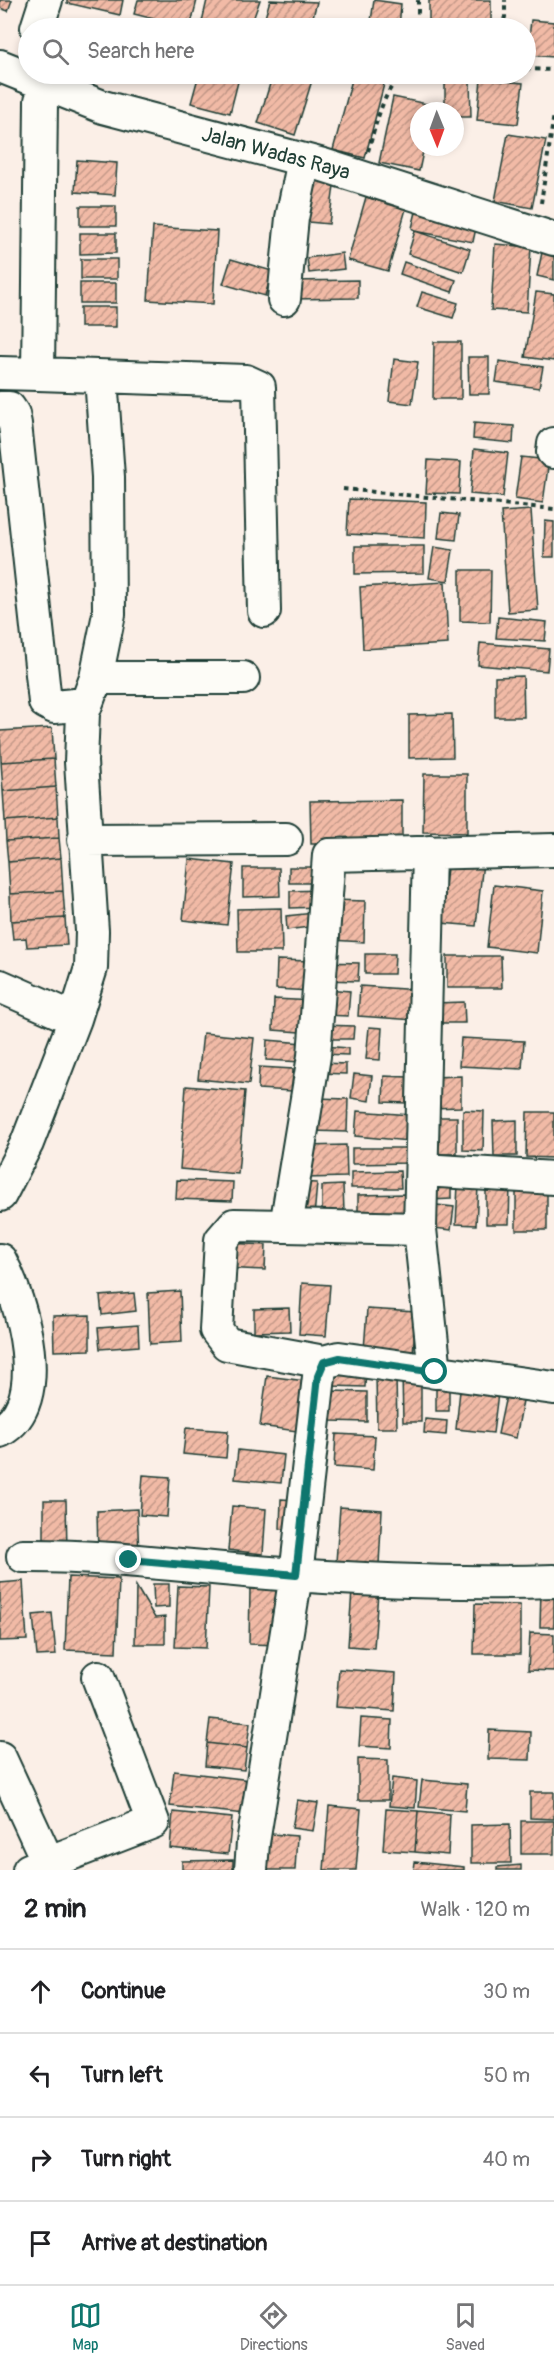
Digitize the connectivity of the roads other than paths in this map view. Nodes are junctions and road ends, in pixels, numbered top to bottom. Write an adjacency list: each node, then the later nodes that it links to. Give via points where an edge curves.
1 (46, 0): 2 (street)
2 (40, 18)
3 (25, 84): 5 (street)
4 (46, 84): 7 (street, Jalan Wadas Raya, via 103,107)
5 (41, 101): 6 (street); 11 (street)
6 (120, 132)
7 (304, 160): 8 (street, Jalan Wadas Raya); 9 (street, via 292,218)
8 (544, 236)
9 (284, 299)
10 (0, 373): 11 (street)
11 (38, 374): 12 (street)
12 (101, 377): 14 (street, via 246,381 259,387); 16 (street, via 108,477 109,614)
13 (0, 408): 16 (street, via 9,408 15,424 45,702 54,707)
14 (264, 611)
15 (243, 678): 16 (street)
16 (90, 691): 18 (street, via 81,762)
17 (286, 838): 18 (street)
18 (84, 840): 22 (street, via 92,968)
19 (554, 850): 20 (street)
20 (429, 852): 23 (street); 26 (street, via 329,855 314,1056)
21 (0, 986): 22 (street)
22 (75, 1019): 25 (street, via 27,1143)
23 (423, 1170): 24 (street); 27 (street)
24 (554, 1178)
25 (0, 1195)
26 (286, 1226): 27 (street); 29 (street, via 234,1225 221,1240 216,1330 226,1344)
27 (420, 1229): 30 (street)
28 (0, 1260): 32 (street, via 28,1338 28,1386 13,1424)
29 (324, 1362): 30 (street, via 339,1358); 34 (street, via 318,1376)
30 (435, 1372): 31 (street)
31 (554, 1388)
32 (0, 1431)
33 (23, 1556): 34 (street, via 129,1560)
34 (296, 1575): 35 (street, via 429,1582); 39 (street)
35 (554, 1581)
36 (98, 1677): 38 (street, via 153,1822)
37 (0, 1758): 38 (street)
38 (38, 1866)
39 (251, 1870)

